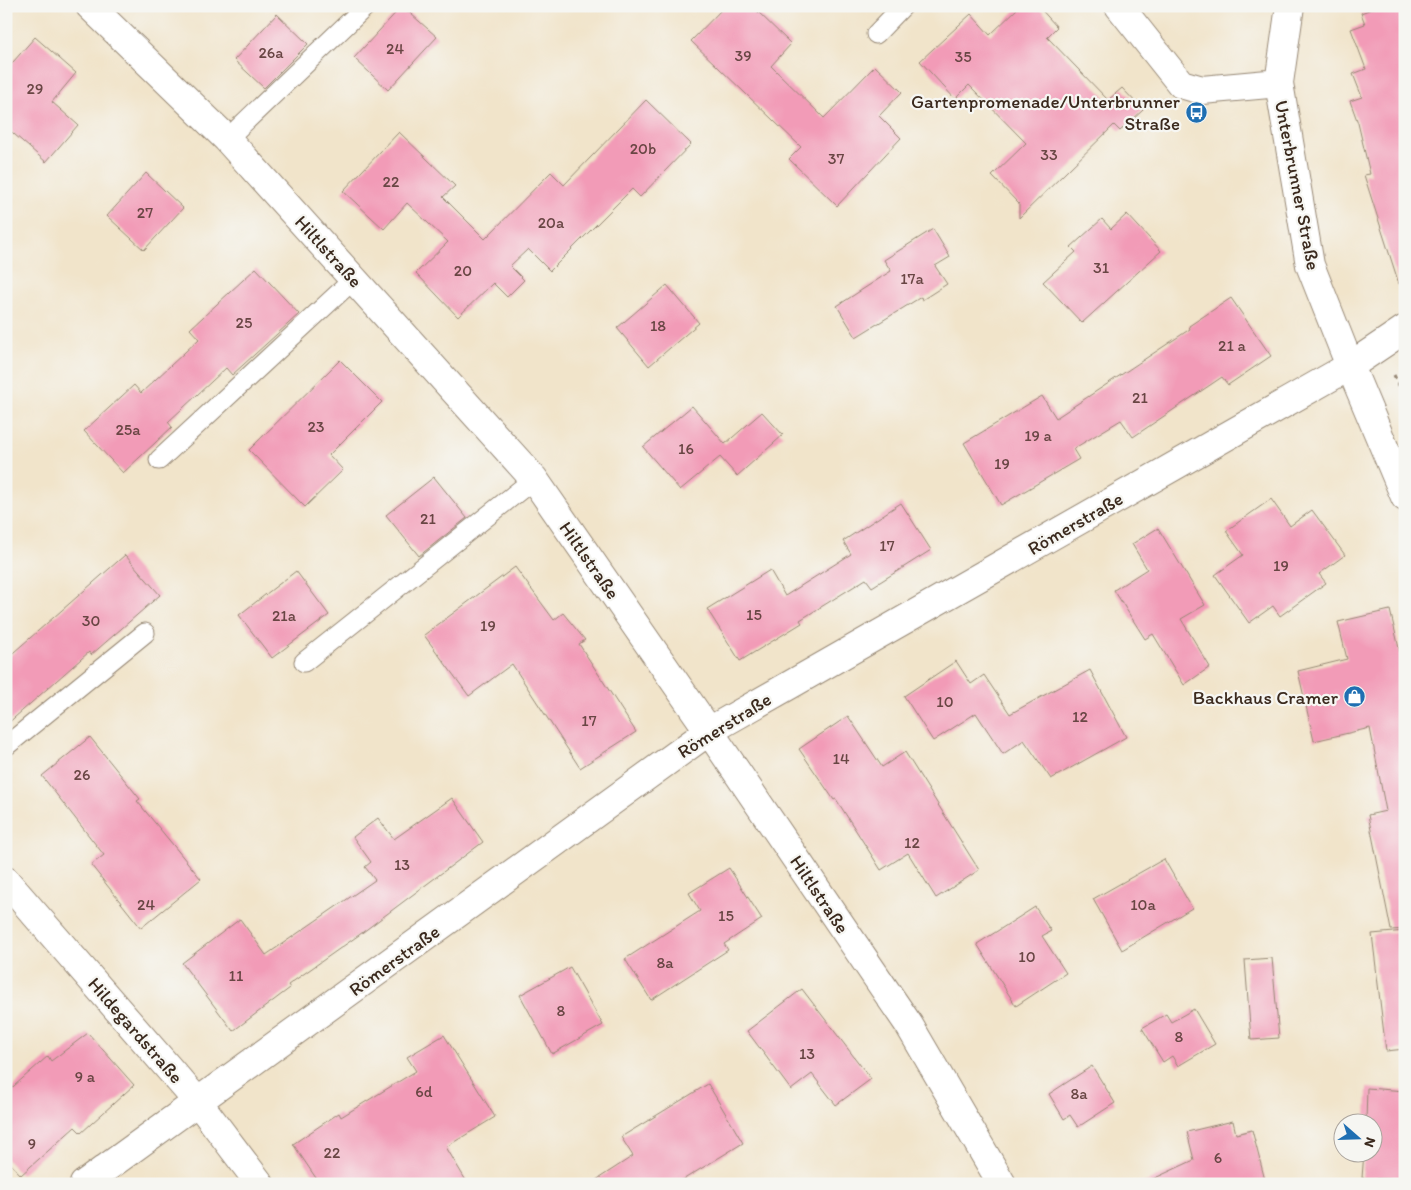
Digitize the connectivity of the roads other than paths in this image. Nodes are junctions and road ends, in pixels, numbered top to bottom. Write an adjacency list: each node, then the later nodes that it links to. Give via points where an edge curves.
1 (90, 6): 8 (street, Hiltlstraße)
2 (366, 6): 8 (lane)
3 (903, 6): 6 (lane)
4 (1119, 6): 7 (street, via 1181,84 1202,90)
5 (1290, 6): 7 (street, Unterbrunner Straße)
6 (876, 34)
7 (1279, 84): 11 (street, Unterbrunner Straße, via 1310,265)
8 (227, 140): 9 (street, Hiltlstraße)
9 (354, 279): 12 (lane); 13 (street, Hiltlstraße)
10 (1405, 329): 11 (street, Römerstraße)
11 (1350, 366): 14 (street, Unterbrunner Straße); 17 (street, Römerstraße)
12 (159, 460)
13 (534, 479): 16 (lane); 17 (street, Hiltlstraße)
14 (1405, 497)
15 (145, 633): 18 (lane)
16 (304, 662)
17 (709, 731): 20 (street, Römerstraße); 23 (street, Hiltlstraße, via 909,1025)
18 (6, 746)
19 (6, 881): 20 (street, Hildegardstraße)
20 (198, 1102): 21 (street, Römerstraße); 22 (street, Hildegardstraße)
21 (84, 1184)
22 (260, 1184)
23 (1002, 1184)

